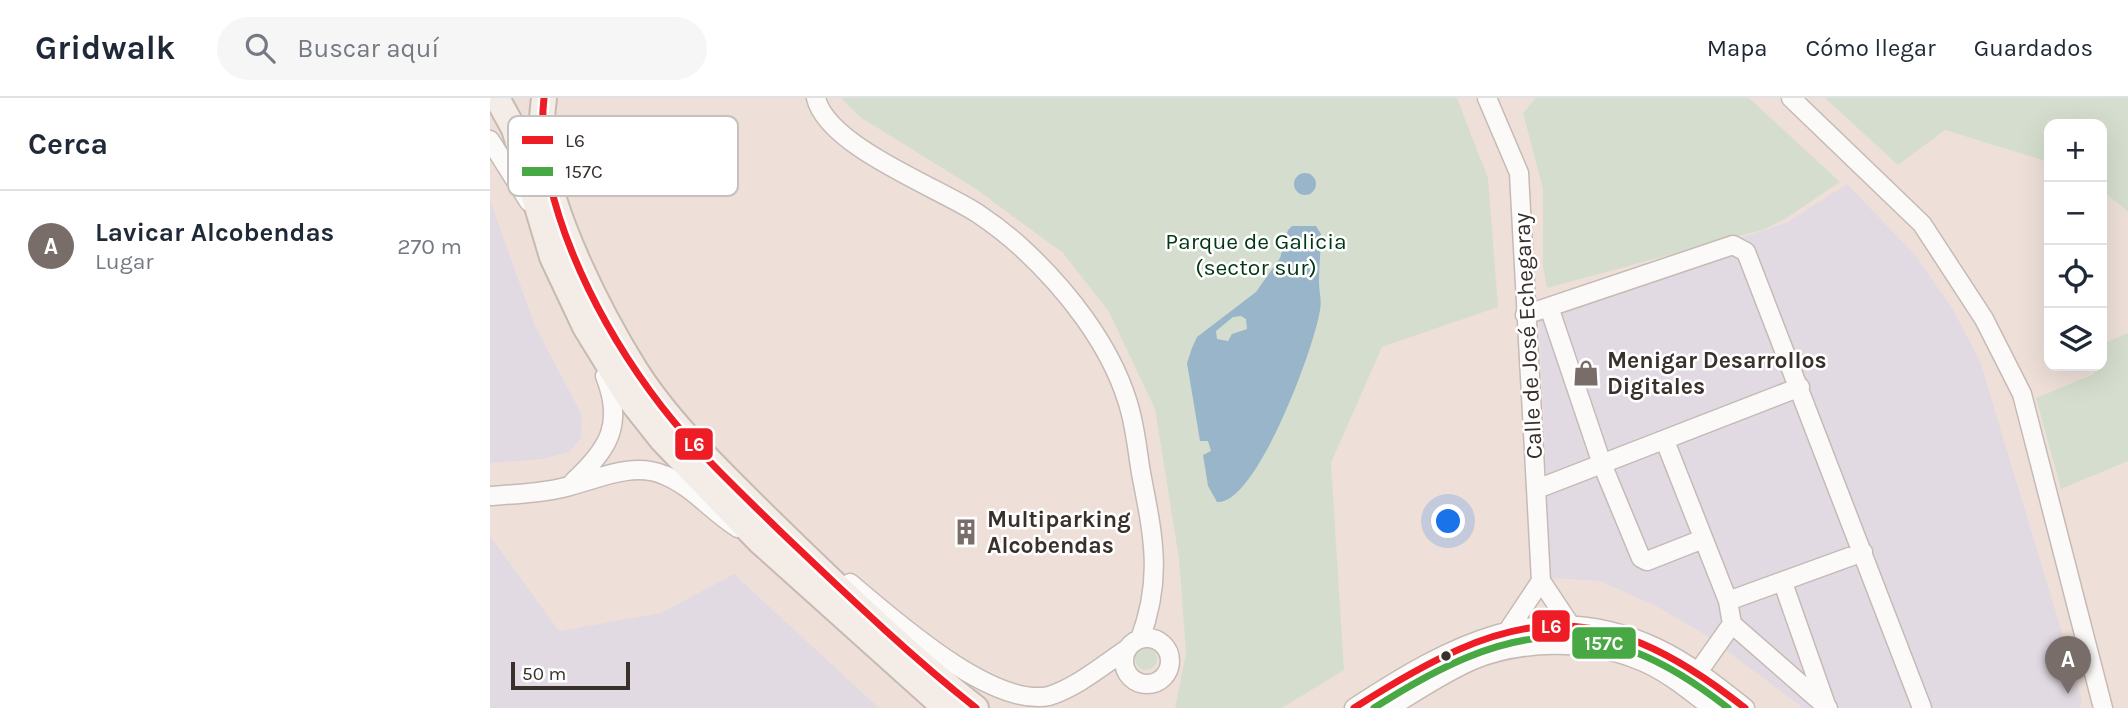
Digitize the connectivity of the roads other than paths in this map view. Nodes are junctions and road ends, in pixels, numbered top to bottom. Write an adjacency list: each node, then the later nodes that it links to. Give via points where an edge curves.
1 (497, 98): 7 (highway)
2 (544, 98): 6 (highway)
3 (816, 98): 23 (street, via 840,132 868,154 977,213 1021,248 1061,288 1115,369 1128,401 1156,569 1152,608 1133,644 1074,685 1048,697 1021,701 955,670)
4 (1487, 98): 15 (street, Calle de José Echegaray, via 1519,173)
5 (1791, 98): 44 (street, via 1922,224 1973,299 2022,394)
6 (542, 116)
7 (508, 118)
8 (490, 140): 9 (street)
9 (508, 170)
10 (524, 196): 13 (street)
11 (533, 196): 13 (highway)
12 (556, 196): 23 (highway, via 585,274 635,370 690,439)
13 (540, 222): 16 (highway)
14 (1549, 307): 15 (street); 17 (street, via 1739,246 1746,252); 19 (street)
15 (1525, 315): 21 (street, Calle de José Echegaray)
16 (585, 327): 20 (street, via 613,396 614,419 608,445); 25 (highway, via 628,397 662,440)
17 (1800, 387): 18 (street); 26 (street)
18 (1665, 441): 19 (street); 24 (street)
19 (1602, 464): 21 (street); 24 (street, via 1641,558 1647,561)
20 (569, 486): 22 (street); 25 (street, via 607,474 651,470 685,486 717,515)
21 (1537, 489): 27 (street, Calle de José Echegaray)
22 (490, 496)
23 (749, 500): 38 (highway, via 861,609)
24 (1703, 539): 29 (street)
25 (759, 541): 33 (highway)
26 (1863, 552): 28 (street); 43 (street)
27 (1541, 581): 31 (street); 32 (street)
28 (1783, 583): 29 (street); 42 (street)
29 (1728, 601): 30 (street)
30 (1732, 624): 34 (street); 42 (street)
31 (1572, 626): 32 (street); 34 (street, via 1640,640)
32 (1509, 629): 39 (street, via 1445,653)
33 (880, 653): 36 (street); 37 (highway)
34 (1698, 672): 41 (street)
35 (1400, 705): 40 (street, via 1449,671 1488,655 1570,646 1636,659)
36 (931, 708)
37 (945, 708)
38 (976, 708)
39 (1354, 708)
40 (1712, 708)
41 (1745, 708)
42 (1827, 708)
43 (1922, 708)
44 (2102, 708)

